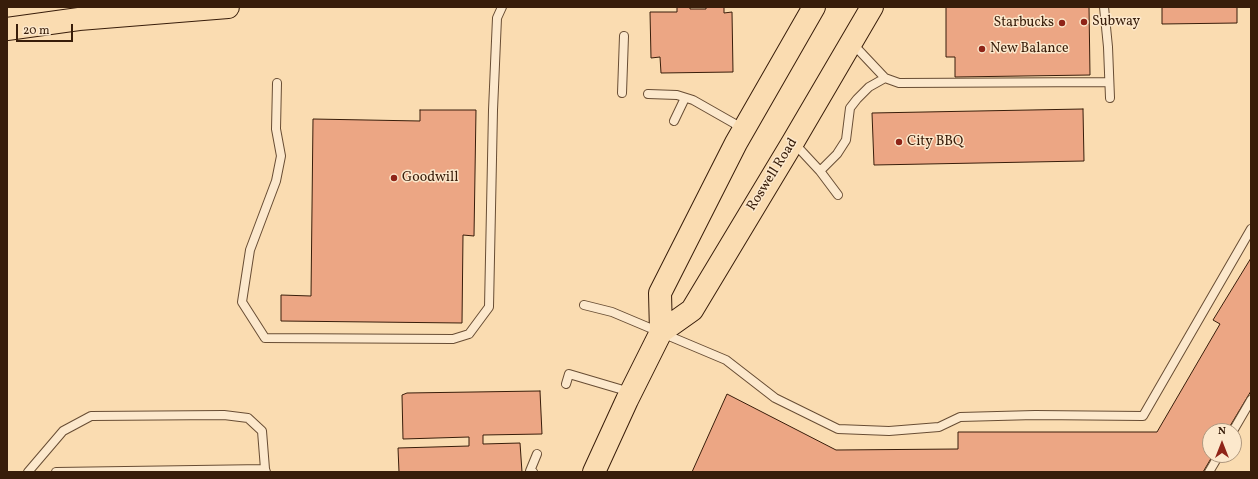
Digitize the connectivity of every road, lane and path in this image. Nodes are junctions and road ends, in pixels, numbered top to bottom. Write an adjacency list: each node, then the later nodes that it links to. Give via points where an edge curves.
1 (110, 7): 10 (main road)
2 (222, 7): 10 (main road)
3 (493, 7): 9 (lane)
4 (502, 7): 9 (lane)
5 (814, 7): 8 (main road, Roswell Road)
6 (872, 7): 13 (main road, Roswell Road)
7 (1104, 7): 15 (lane)
8 (800, 17): 22 (main road, Roswell Road)
9 (497, 18): 16 (lane, via 489,307 469,334 452,339 266,338 242,302 250,250 276,181 281,156 276,129)
10 (80, 19): 11 (main road)
11 (7, 29)
12 (624, 36): 17 (lane)
13 (852, 42): 14 (lane); 23 (main road, Roswell Road)
14 (885, 78): 15 (lane, via 899,83); 24 (lane, via 869,86 850,108 846,140 837,154)
15 (1109, 82): 20 (lane)
16 (277, 83)
17 (622, 93)
18 (648, 94): 19 (lane, via 677,95)
19 (685, 98): 21 (lane); 22 (lane)
20 (1110, 98)
21 (674, 120)
22 (744, 129): 28 (main road, Roswell Road, via 660,294)
23 (793, 142): 24 (lane); 28 (main road, Roswell Road, via 692,310)
24 (820, 171): 25 (lane)
25 (838, 195)
26 (1251, 229): 28 (lane, via 1144,416 960,417 939,427 889,431 838,429 775,398 726,360)
27 (584, 305): 28 (lane, via 612,312)
28 (661, 332): 30 (main road, Roswell Road)
29 (566, 384): 30 (lane, via 569,374)
30 (631, 392): 39 (main road, Roswell Road)
31 (1251, 400): 32 (lane)
32 (1238, 423)
33 (537, 454): 38 (lane, via 530,471)
34 (1214, 463): 40 (lane)
35 (265, 470): 36 (lane, via 262,431 248,418 224,415 91,416 63,431); 37 (lane)
36 (28, 472)
37 (56, 472)
38 (533, 472)
39 (594, 472)
40 (1209, 472)

